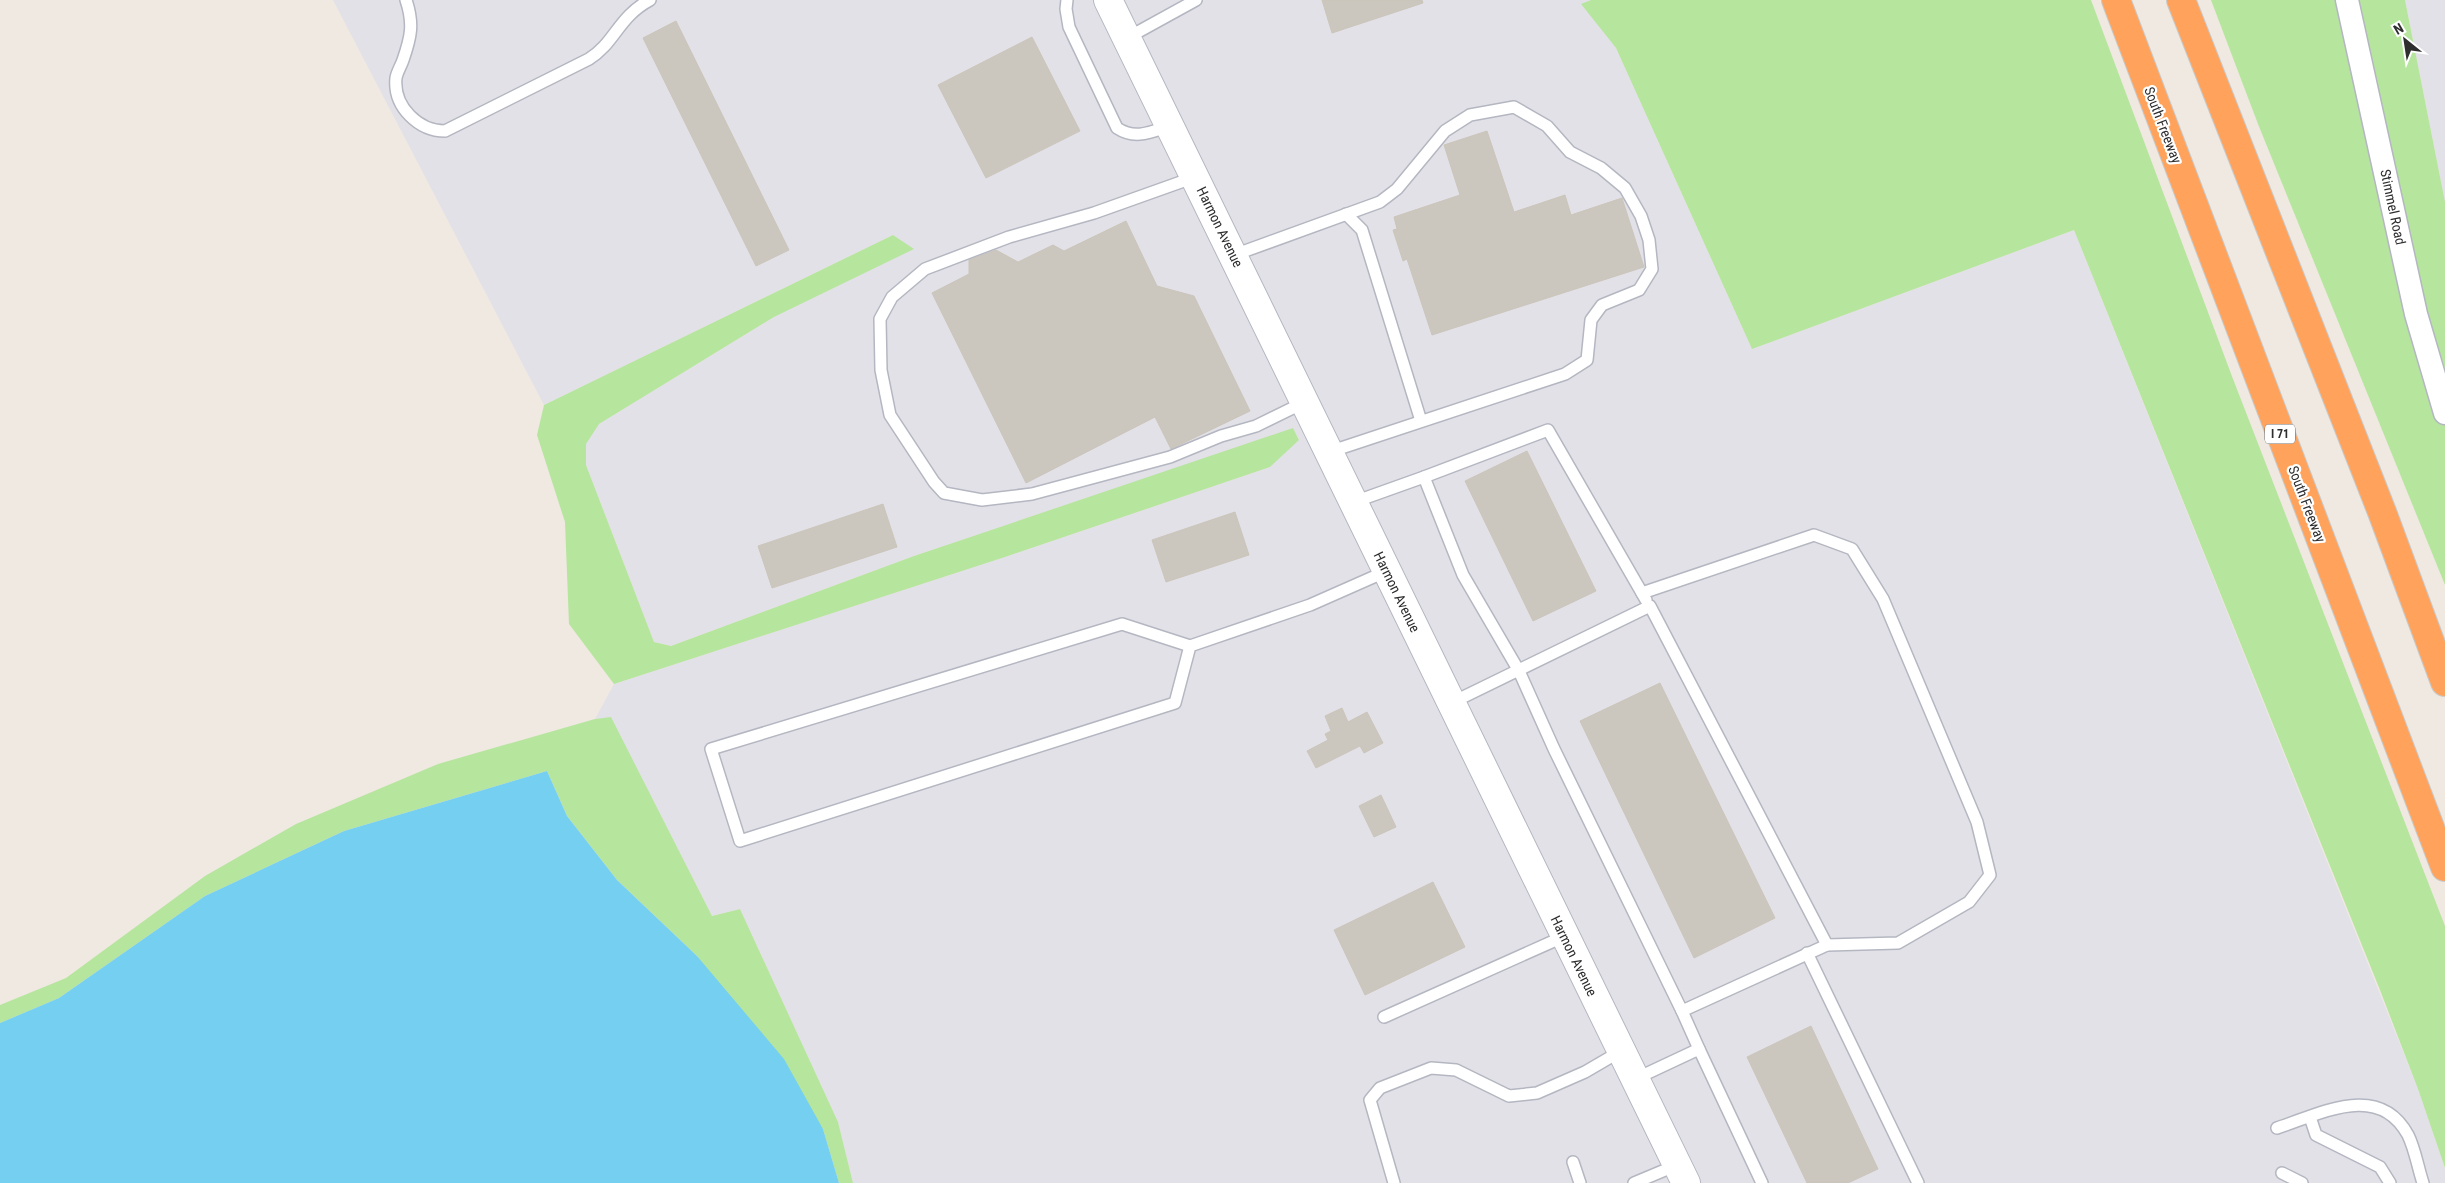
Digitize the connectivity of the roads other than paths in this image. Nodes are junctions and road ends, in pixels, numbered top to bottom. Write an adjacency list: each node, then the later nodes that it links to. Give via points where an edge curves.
1 (406, 0): 2 (lane, via 412,18 409,40 396,78 398,92 406,113 416,123 433,131 445,131 602,51 626,17)
2 (650, 0)
3 (1067, 0): 10 (lane, via 1069,27 1117,128 1126,134 1139,136)
4 (1108, 0): 9 (main road, Harmon Avenue)
5 (1196, 0): 9 (lane)
6 (2116, 0): 27 (highway, South Freeway / I 71)
7 (2180, 0): 25 (highway, via 2382,512)
8 (2347, 0): 15 (street, Stimmel Road, via 2416,314)
9 (1127, 38): 10 (main road, Harmon Avenue)
10 (1170, 126): 11 (main road, Harmon Avenue)
11 (1195, 176): 13 (main road, Harmon Avenue); 14 (lane, via 1094,213 1010,237 925,269 892,297 880,320 882,370 890,415 944,493 982,500 1032,494 1170,457 1256,426)
12 (1346, 214): 13 (lane); 16 (lane, via 1362,230); 16 (lane, via 1380,202 1398,189 1444,131 1470,115 1514,107 1547,126 1570,152 1601,168 1625,188 1647,232 1652,269 1639,290 1602,305 1591,320 1587,360 1565,374)
13 (1234, 255): 14 (main road, Harmon Avenue)
14 (1305, 402): 17 (main road, Harmon Avenue)
15 (2445, 413)
16 (1422, 421): 17 (lane)
17 (1329, 452): 19 (main road, Harmon Avenue)
18 (1424, 477): 19 (lane); 21 (lane, via 1548,430); 24 (lane, via 1463,575)
19 (1354, 502): 20 (main road, Harmon Avenue)
20 (1387, 571): 23 (lane, via 1310,605); 26 (main road, Harmon Avenue)
21 (1642, 593): 22 (lane); 29 (lane, via 1814,535 1852,549 1883,599 1977,822 1990,875 1969,902 1898,943)
22 (1650, 606): 24 (lane); 29 (lane)
23 (1190, 646): 23 (lane, via 1175,703 740,841 711,749 1122,624)
24 (1519, 671): 26 (lane); 31 (lane, via 1554,750)
25 (2445, 682)
26 (1451, 703): 28 (main road, Harmon Avenue)
27 (2445, 867)
28 (1565, 936): 32 (lane); 34 (main road, Harmon Avenue)
29 (1826, 945): 30 (lane)
30 (1807, 954): 31 (lane); 45 (lane)
31 (1682, 1011): 33 (lane)
32 (1384, 1017)
33 (1699, 1049): 35 (lane); 44 (lane)
34 (1621, 1051): 35 (main road, Harmon Avenue); 41 (lane, via 1585,1072 1537,1093 1509,1096 1456,1070 1431,1068 1380,1088 1370,1100)
35 (1635, 1079): 39 (main road, Harmon Avenue)
36 (2310, 1117): 37 (lane); 47 (lane, via 2316,1135 2380,1167); 48 (lane, via 2346,1104 2366,1104 2389,1113 2408,1135)
37 (2277, 1128)
38 (1573, 1162): 42 (lane)
39 (1682, 1174): 43 (lane)
40 (2282, 1174): 46 (lane)
41 (1394, 1183)
42 (1580, 1183)
43 (1634, 1183)
44 (1762, 1183)
45 (1918, 1183)
46 (2302, 1183)
47 (2390, 1183)
48 (2423, 1183)

